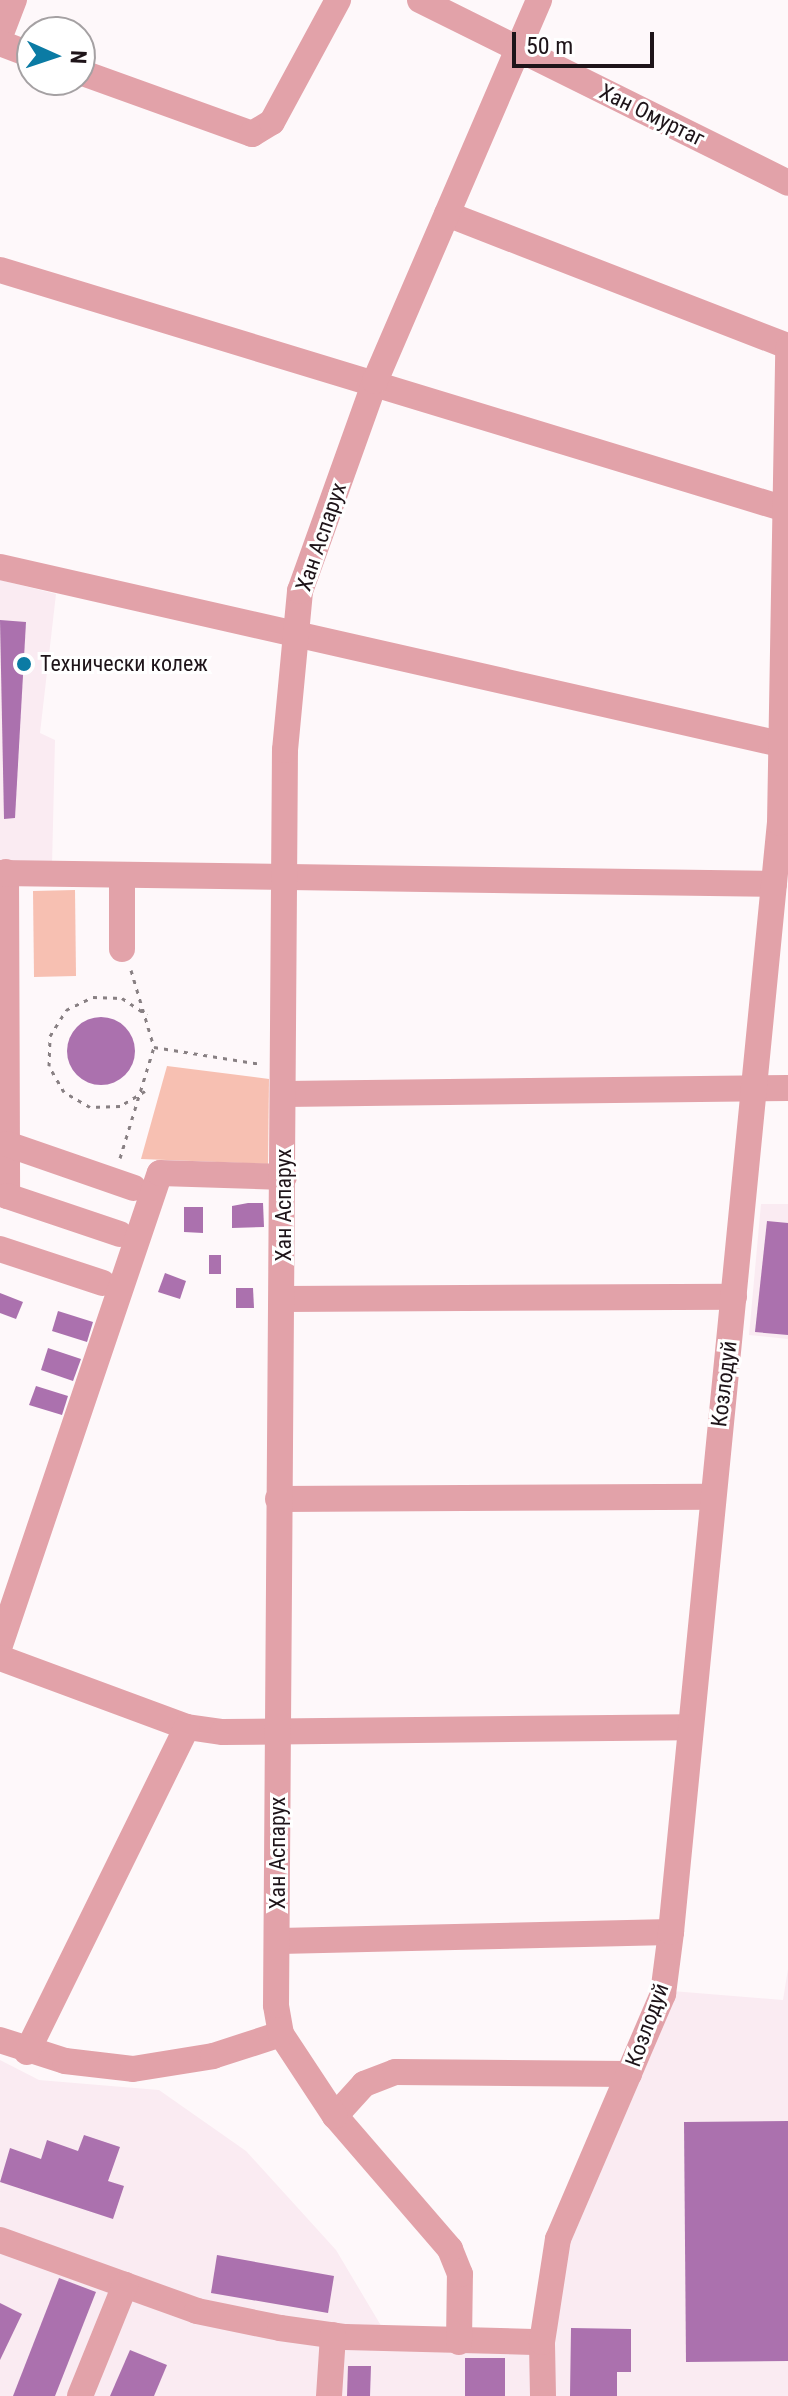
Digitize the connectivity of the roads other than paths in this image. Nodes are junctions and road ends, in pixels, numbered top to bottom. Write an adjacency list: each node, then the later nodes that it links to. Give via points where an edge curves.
1 (14, 0): 5 (street)
2 (338, 0): 7 (street, via 272,122 252,134)
3 (420, 0): 6 (street, Хан Омуртаг)
4 (539, 0): 6 (street, Хан Аспарух)
5 (0, 36)
6 (517, 48): 8 (street, Хан Омуртаг); 9 (street, Хан Аспарух)
7 (96, 78)
8 (788, 183)
9 (447, 214): 11 (street); 12 (street, Хан Аспарух)
10 (0, 270): 12 (street)
11 (788, 347): 13 (street, Козлодуй)
12 (375, 381): 13 (street); 15 (street, Хан Аспарух, via 300,591)
13 (782, 508): 16 (street, Козлодуй)
14 (0, 567): 15 (street)
15 (295, 632): 16 (street); 19 (street, Хан Аспарух, via 285,750)
16 (785, 745): 20 (street, Козлодуй)
17 (3, 872): 18 (street); 25 (street)
18 (122, 875): 19 (street); 21 (street)
19 (286, 879): 20 (street); 24 (street, Хан Аспарух)
20 (774, 884): 22 (street, Козлодуй)
21 (122, 949)
22 (755, 1087): 23 (street); 24 (street); 32 (street, Козлодуй)
23 (788, 1088)
24 (284, 1094): 26 (street, Хан Аспарух)
25 (7, 1144): 27 (street); 28 (street)
26 (284, 1177): 33 (street, Хан Аспарух); 36 (street, via 160,1173)
27 (122, 1184)
28 (4, 1195): 29 (street)
29 (120, 1234)
30 (0, 1249): 31 (street)
31 (103, 1283)
32 (734, 1297): 33 (street); 34 (street, Козлодуй)
33 (283, 1299): 35 (street, Хан Аспарух)
34 (711, 1497): 35 (street); 39 (street, Козлодуй)
35 (278, 1499): 40 (street, Хан Аспарух)
36 (0, 1645)
37 (0, 1658): 38 (street)
38 (187, 1727): 40 (street); 45 (street)
39 (687, 1727): 40 (street); 41 (street, Козлодуй)
40 (278, 1733): 42 (street, Хан Аспарух)
41 (671, 1932): 42 (street); 46 (street, Козлодуй, via 663,1994)
42 (279, 1941): 43 (street, Хан Аспарух)
43 (281, 2034): 45 (street, via 213,2056 133,2069); 47 (street)
44 (0, 2040): 45 (street)
45 (27, 2052)
46 (629, 2074): 47 (street, via 395,2072 364,2084); 52 (street, Козлодуй, via 558,2239)
47 (335, 2116): 51 (street, via 450,2249 460,2274)
48 (0, 2240): 49 (street)
49 (125, 2285): 50 (street, via 197,2311); 53 (street)
50 (333, 2335): 51 (street); 54 (street)
51 (459, 2342): 52 (street)
52 (542, 2342): 55 (street, Козлодуй)
53 (80, 2396)
54 (329, 2396)
55 (543, 2396)

